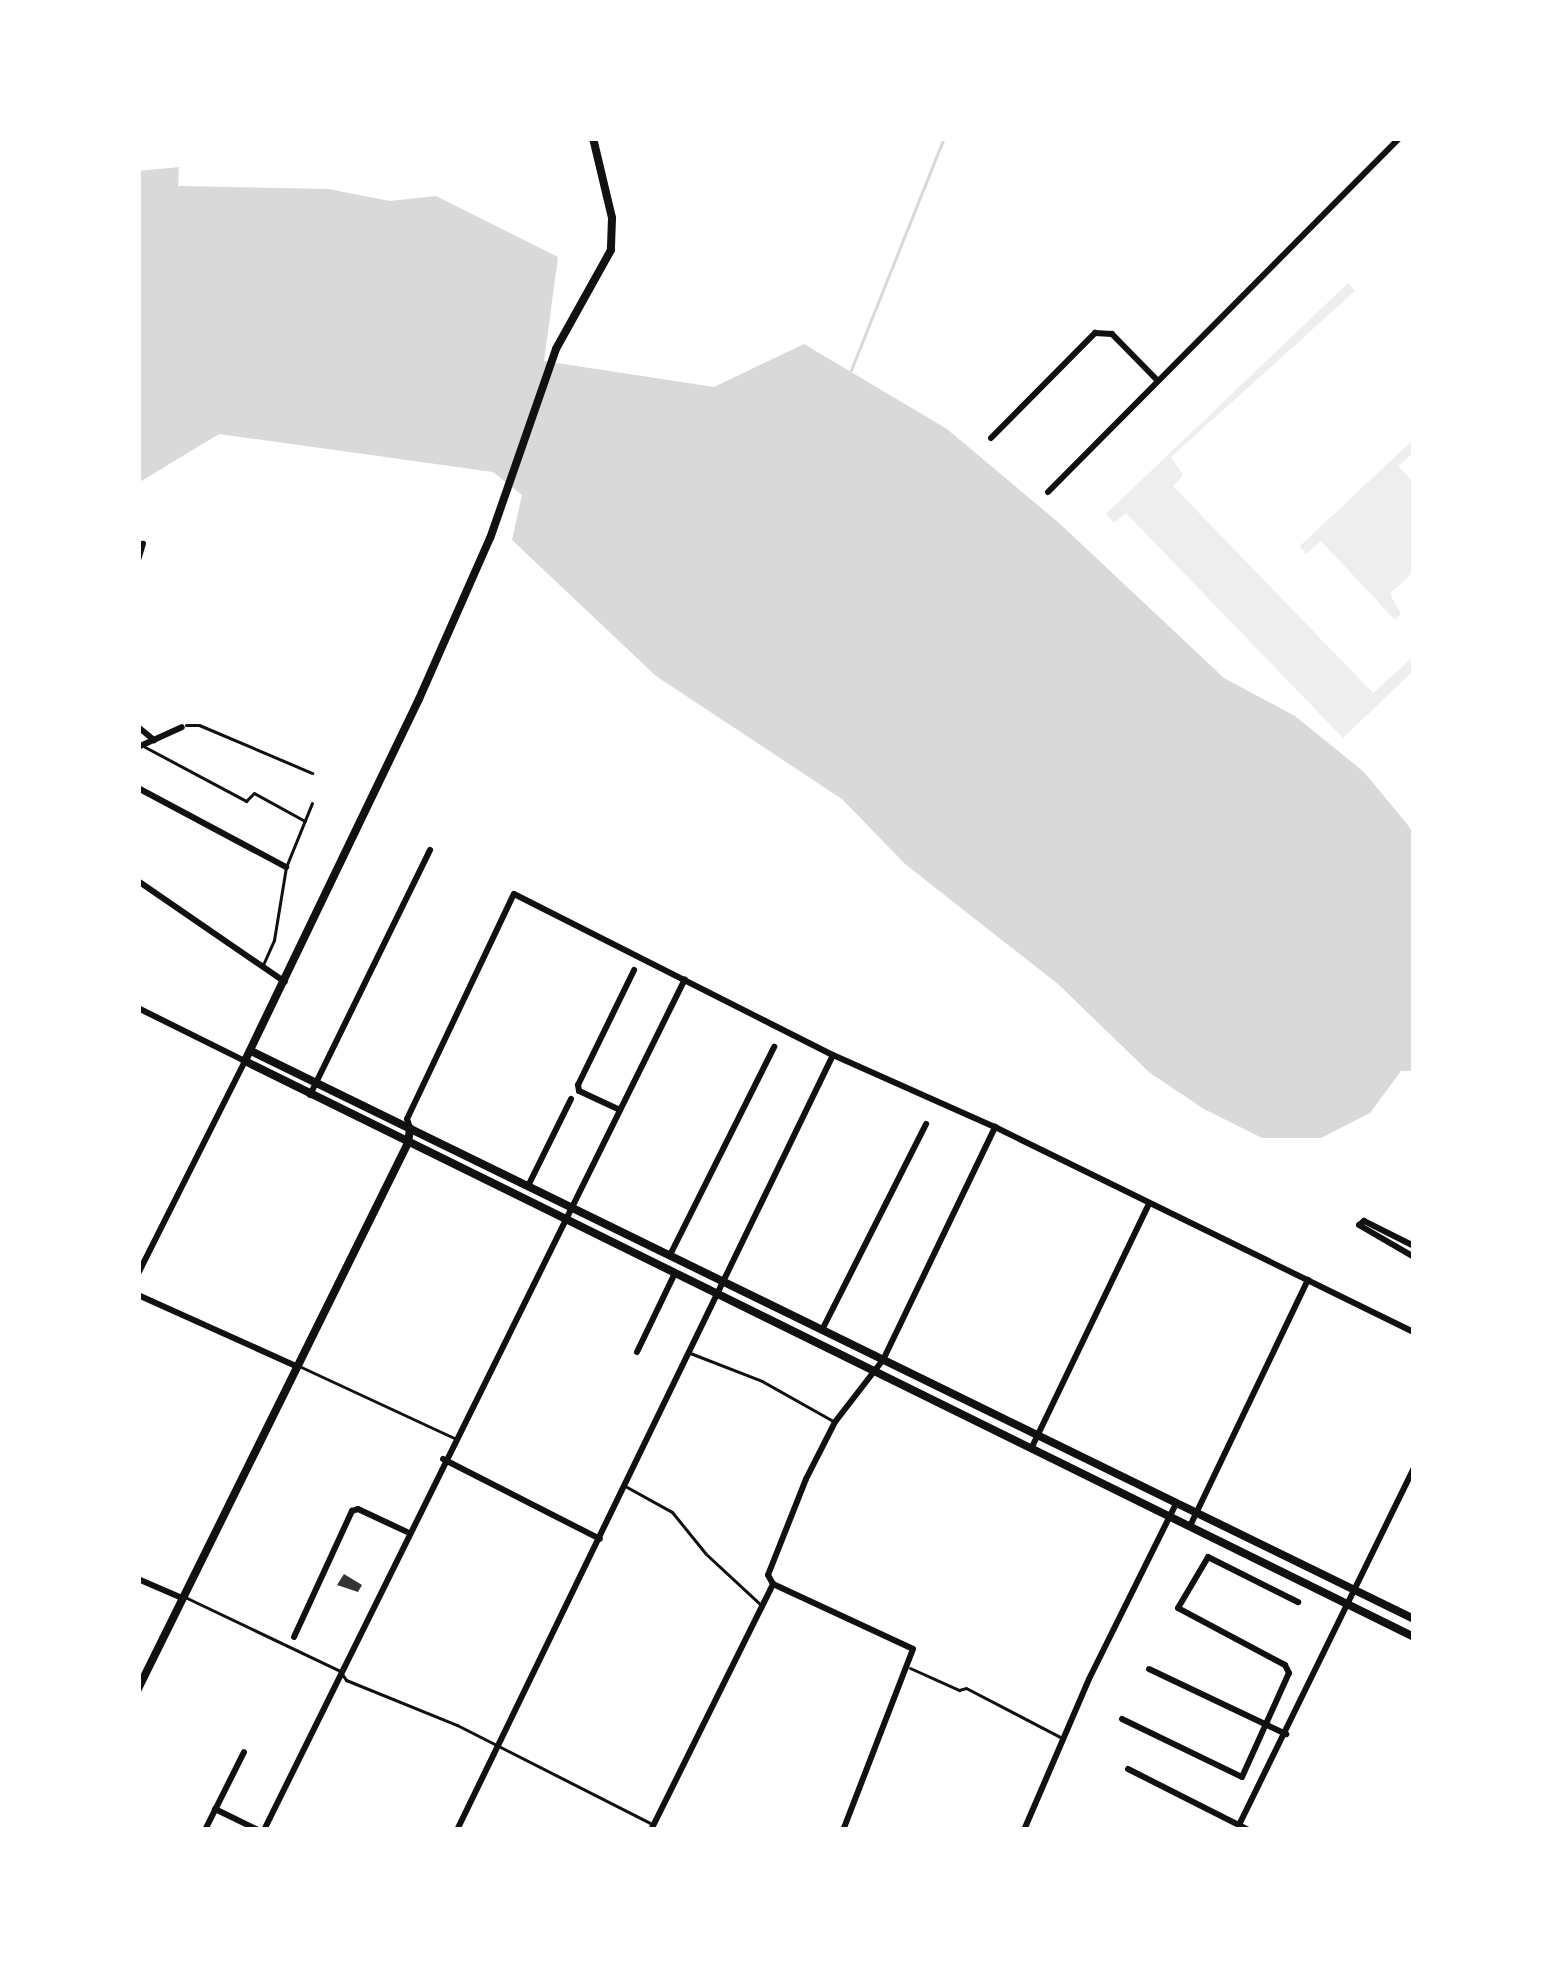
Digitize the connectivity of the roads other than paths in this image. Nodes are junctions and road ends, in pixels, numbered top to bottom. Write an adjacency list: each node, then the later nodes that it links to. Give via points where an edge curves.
1 (593, 138): 22 (street, via 613,244 556,349 419,699)
2 (1400, 138): 3 (street)
3 (1156, 380): 4 (street, via 1112,334 1095,333); 5 (street)
4 (991, 438)
5 (1048, 492)
6 (143, 544): 7 (street)
7 (138, 560)
8 (138, 727): 10 (street)
9 (182, 727): 10 (street); 12 (lane, via 199,725)
10 (154, 740): 11 (street)
11 (140, 746): 15 (lane, via 242,800 254,793)
12 (312, 773)
13 (138, 788): 17 (street)
14 (312, 803): 15 (lane)
15 (304, 821): 17 (lane)
16 (430, 850): 28 (street)
17 (286, 867): 19 (lane)
18 (138, 882): 19 (street)
19 (261, 968): 22 (street)
20 (634, 970): 31 (street, via 578,1085)
21 (685, 979): 26 (street); 31 (street); 34 (street, via 514,894 407,1119)
22 (285, 982): 25 (street)
23 (138, 1008): 27 (street)
24 (774, 1047): 41 (street)
25 (251, 1051): 27 (street); 28 (street)
26 (833, 1055): 33 (street); 46 (street)
27 (244, 1061): 29 (street); 43 (street)
28 (317, 1083): 29 (street); 34 (street)
29 (310, 1095): 35 (street)
30 (571, 1099): 36 (street)
31 (620, 1110): 37 (street)
32 (926, 1124): 49 (street)
33 (994, 1127): 38 (street); 53 (street)
34 (410, 1128): 35 (street); 36 (street)
35 (408, 1143): 39 (street); 54 (street)
36 (529, 1184): 37 (street)
37 (571, 1204): 39 (street); 41 (street)
38 (1149, 1204): 45 (street); 57 (street)
39 (564, 1218): 44 (street); 58 (street)
40 (1414, 1246): 42 (street, via 1364,1221 1359,1226)
41 (670, 1255): 46 (street)
42 (1414, 1257)
43 (138, 1274)
44 (674, 1275): 48 (street); 51 (street)
45 (1308, 1280): 50 (street); 64 (street)
46 (726, 1282): 48 (street); 49 (street)
47 (138, 1295): 54 (street)
48 (715, 1296): 52 (street); 55 (street)
49 (823, 1330): 53 (street)
50 (1414, 1332)
51 (637, 1352)
52 (688, 1352): 56 (lane); 62 (street)
53 (883, 1360): 55 (street); 57 (street)
54 (296, 1366): 58 (lane); 72 (street)
55 (872, 1371): 56 (street); 59 (street)
56 (835, 1422): 70 (street, via 768,1575)
57 (1037, 1437): 59 (street); 63 (street)
58 (454, 1438): 60 (street)
59 (1031, 1449): 65 (street)
60 (443, 1460): 67 (street); 68 (street)
61 (1414, 1468): 71 (street)
62 (625, 1486): 68 (street); 74 (lane, via 672,1512)
63 (1175, 1504): 64 (street); 65 (street)
64 (1195, 1515): 66 (street); 71 (street)
65 (1169, 1517): 66 (street); 86 (street)
66 (1189, 1528): 75 (street)
67 (407, 1532): 77 (street, via 352,1511); 81 (street)
68 (600, 1539): 87 (street)
69 (138, 1579): 72 (street)
70 (773, 1584): 74 (street); 79 (street, via 913,1648)
71 (1355, 1590): 75 (street); 76 (street)
72 (182, 1598): 81 (lane); 82 (street)
73 (1298, 1602): 84 (street, via 1208,1557 1177,1610 1285,1665 1288,1677)
74 (761, 1606): 92 (street)
75 (1348, 1606): 78 (street); 85 (street)
76 (1414, 1619)
77 (294, 1636)
78 (1414, 1637)
79 (908, 1667): 86 (lane); 96 (street)
80 (1149, 1669): 84 (street)
81 (340, 1671): 87 (lane, via 374,1694); 94 (street)
82 (138, 1689)
83 (1122, 1720): 84 (street, via 1240,1778)
84 (1268, 1725): 85 (street)
85 (1286, 1734): 91 (street)
86 (1063, 1738): 97 (street)
87 (499, 1746): 92 (lane); 95 (street)
88 (244, 1751): 90 (street)
89 (1128, 1769): 91 (street)
90 (215, 1809): 93 (street); 94 (street)
91 (1239, 1825): 98 (street)
92 (652, 1827)
93 (205, 1830)
94 (261, 1830)
95 (457, 1830)
96 (843, 1830)
97 (1024, 1830)
98 (1250, 1830)

